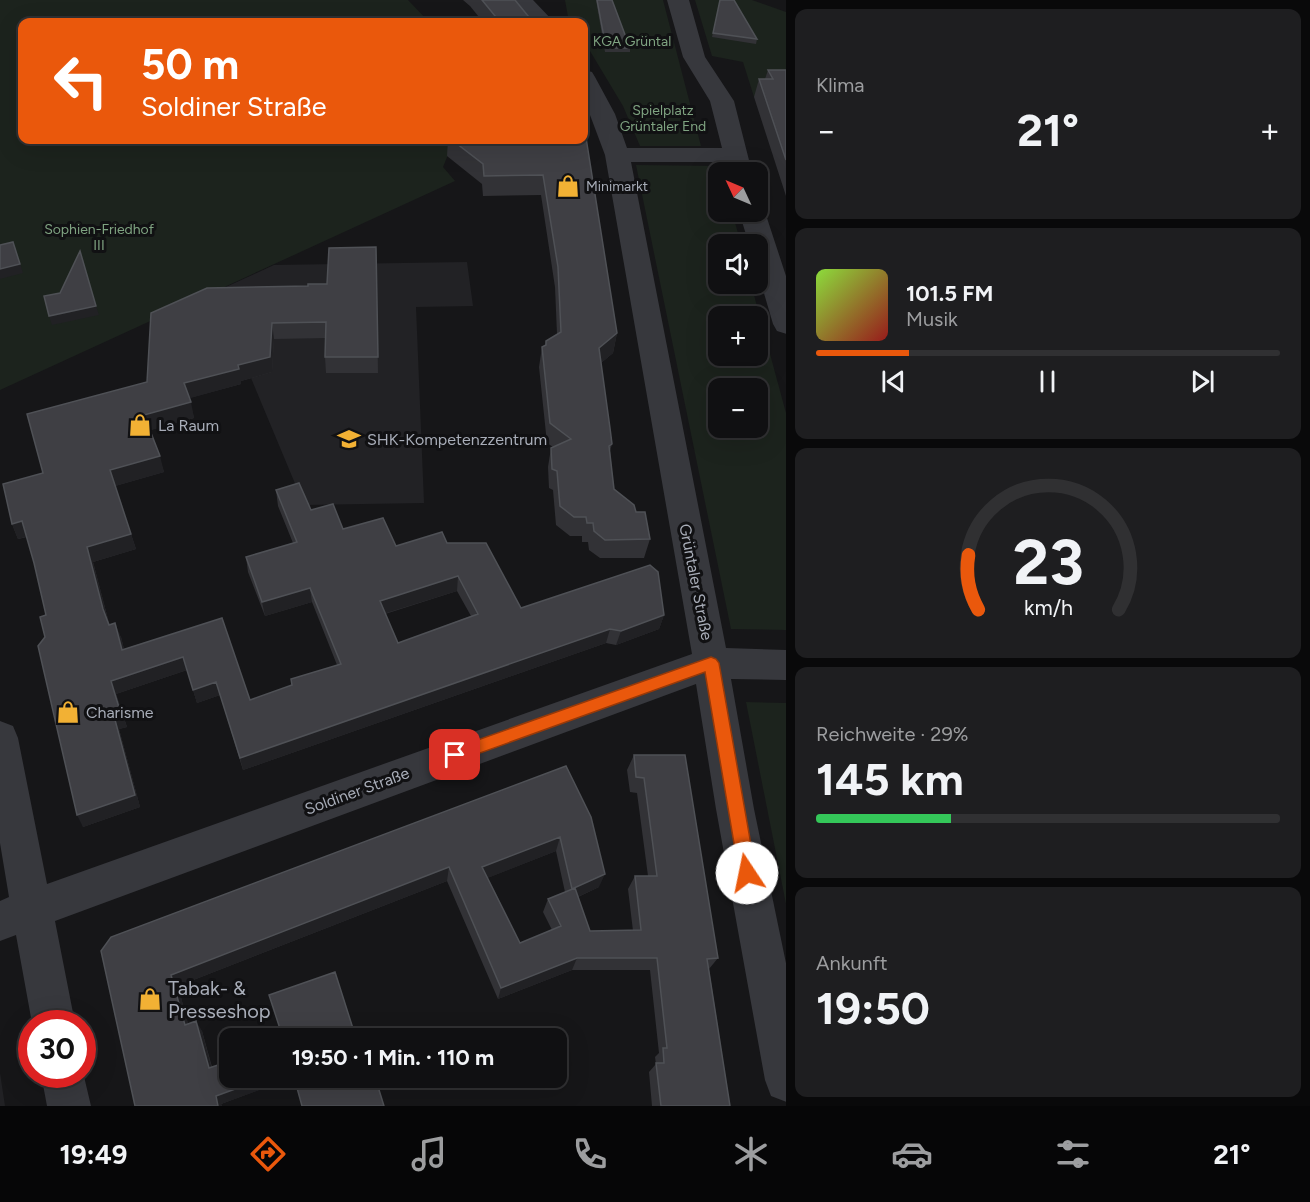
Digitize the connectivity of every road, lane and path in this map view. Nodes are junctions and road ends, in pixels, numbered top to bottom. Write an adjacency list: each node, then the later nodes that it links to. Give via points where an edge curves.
1 (521, 0): 3 (street)
2 (678, 0): 7 (street, via 694,57 722,101)
3 (539, 18)
4 (588, 85): 5 (street, Grüntaler Straße)
5 (617, 155): 6 (street); 10 (street, Grüntaler Straße)
6 (711, 162)
7 (737, 162)
8 (755, 222): 9 (street)
9 (786, 324)
10 (711, 663): 11 (street, Soldiner Straße); 13 (street, Soldiner Straße); 15 (street, Grüntaler Straße)
11 (786, 665)
12 (0, 738): 13 (street)
13 (15, 915): 14 (street)
14 (48, 1010)
15 (786, 1080)
16 (66, 1088): 17 (street)
17 (69, 1106)

